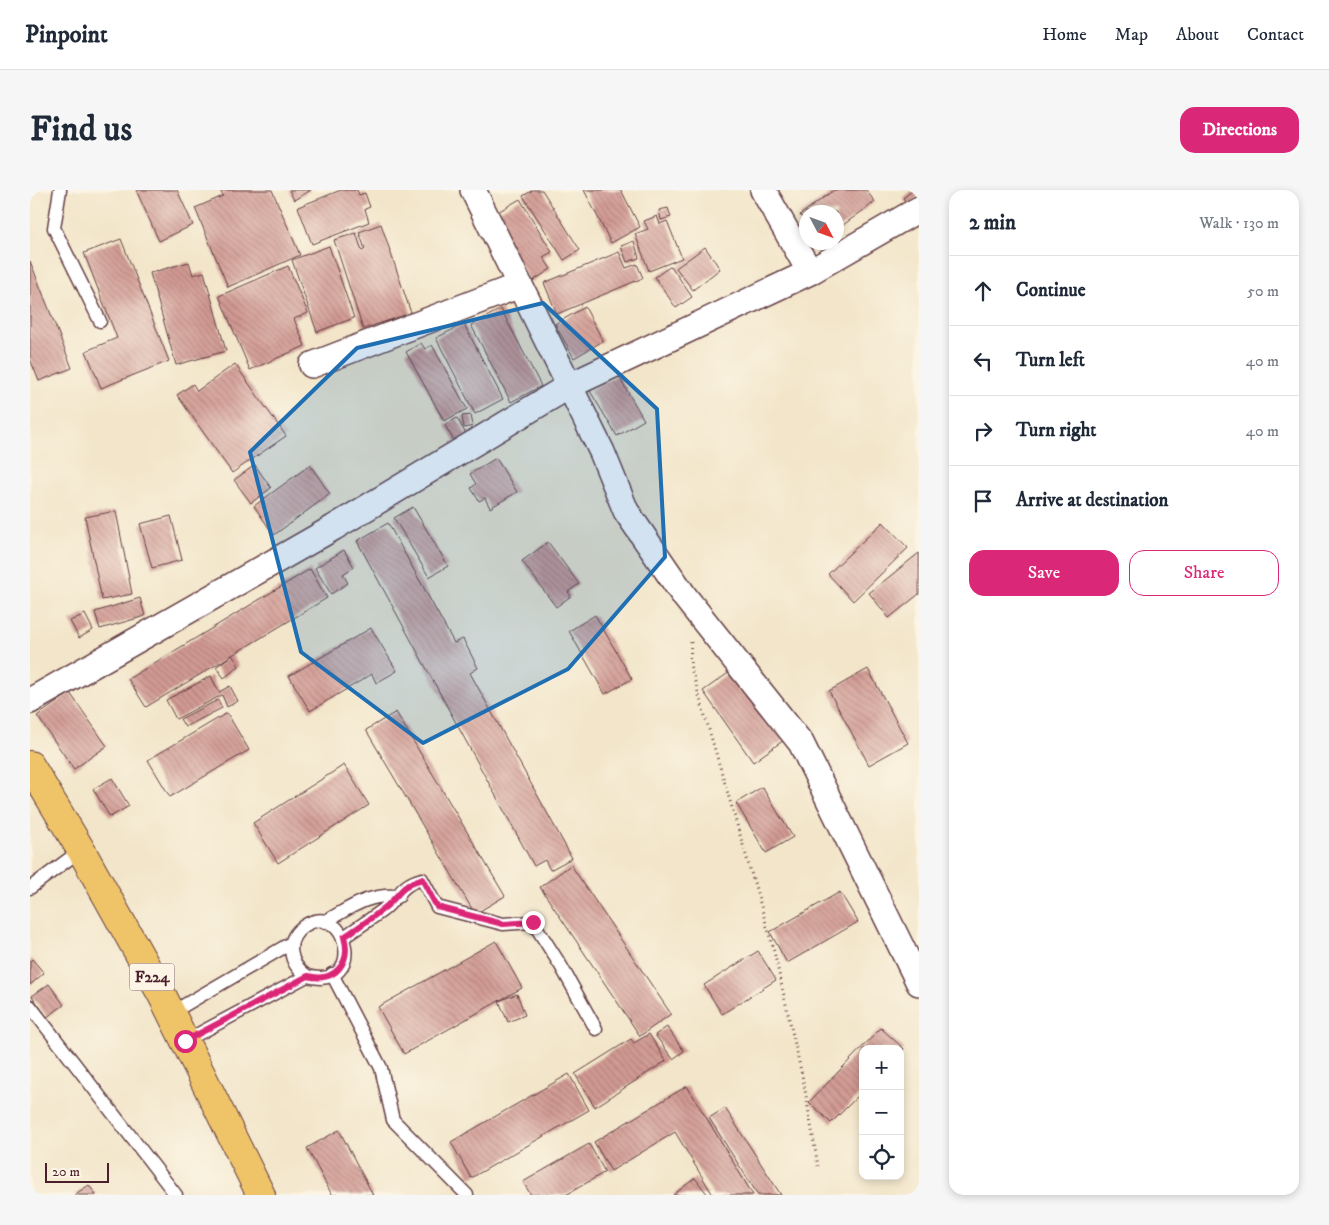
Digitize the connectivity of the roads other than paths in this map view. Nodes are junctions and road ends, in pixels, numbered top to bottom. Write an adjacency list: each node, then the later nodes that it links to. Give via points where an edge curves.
1 (60, 190): 7 (lane, via 54,228)
2 (473, 190): 6 (street)
3 (763, 190): 5 (street)
4 (919, 209): 5 (street)
5 (810, 272): 9 (street)
6 (520, 285): 8 (street); 9 (street)
7 (100, 321)
8 (312, 365)
9 (569, 386): 10 (street, via 333,528); 20 (street, via 602,452 626,511 685,597 801,743)
10 (30, 701)
11 (30, 765): 12 (main road, F224)
12 (81, 850): 13 (lane); 22 (main road, F224)
13 (30, 888)
14 (398, 896): 15 (lane, via 382,894); 16 (lane); 23 (lane, via 401,889 422,879 437,907 503,924 533,922)
15 (324, 922): 16 (lane, via 339,930); 17 (lane, via 307,924 294,935)
16 (344, 937): 18 (lane, via 347,954 339,969)
17 (291, 944): 19 (lane, via 293,963); 22 (lane)
18 (332, 974): 19 (lane, via 324,978); 27 (lane, via 382,1068 393,1120)
19 (308, 976): 24 (lane)
20 (919, 983)
21 (30, 1006): 25 (lane)
22 (171, 1013): 24 (main road, F224)
23 (596, 1029)
24 (185, 1041): 26 (main road, F224)
25 (176, 1195)
26 (261, 1195)
27 (467, 1195)

